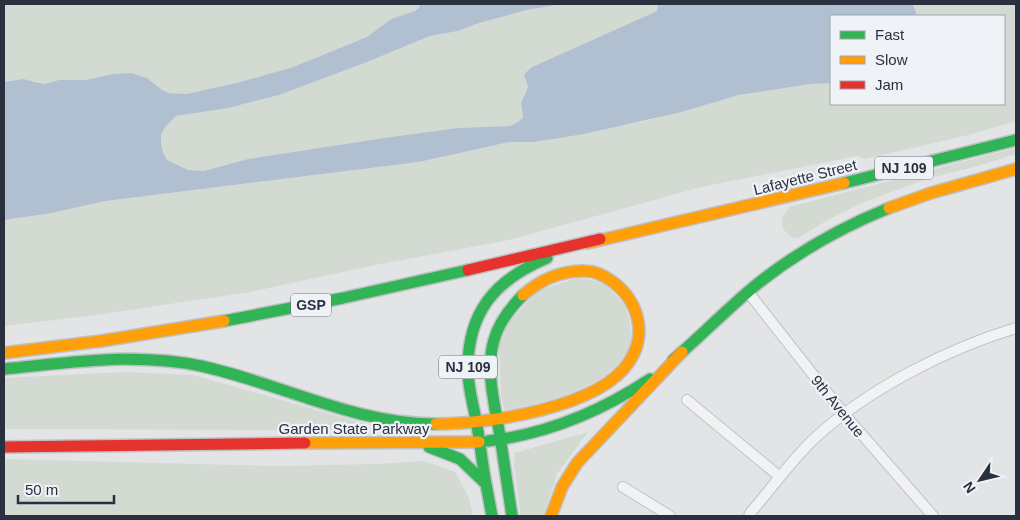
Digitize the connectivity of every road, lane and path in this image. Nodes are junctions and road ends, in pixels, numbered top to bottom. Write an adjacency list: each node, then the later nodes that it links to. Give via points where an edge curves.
1 (1016, 140): 3 (main road, Lafayette Street / NJ 109, via 768,202)
2 (1016, 169): 4 (main road, NJ 109, via 865,218 814,245)
3 (600, 239): 7 (main road, GSP, via 392,288 254,316); 12 (main road, NJ 109, via 528,265 500,285 485,304 472,334 469,358)
4 (748, 292): 6 (main road, NJ 109); 10 (street, 9th Avenue)
5 (1016, 328): 10 (street, via 902,376)
6 (682, 352): 13 (main road, Garden State Parkway, via 622,398 584,417 555,428); 22 (main road, NJ 109, via 577,463 562,487)
7 (4, 353)
8 (4, 368): 12 (main road, via 110,360 177,362 230,373 376,419 411,424)
9 (686, 400): 17 (street)
10 (844, 414): 17 (street, via 816,437); 25 (street, 9th Avenue)
11 (498, 420): 11 (main road, via 491,353 500,322 513,304 537,283 566,272 594,272 620,287 631,300 639,332 635,352 626,368 612,381 575,399 533,414); 12 (main road); 13 (main road)
12 (476, 422): 14 (main road, NJ 109)
13 (500, 440): 14 (main road, Garden State Parkway); 21 (main road)
14 (479, 442): 15 (main road, Garden State Parkway); 18 (main road, NJ 109)
15 (418, 443): 16 (main road, Garden State Parkway); 18 (main road, via 460,459)
16 (4, 447)
17 (780, 477): 24 (street)
18 (486, 484): 20 (main road, NJ 109)
19 (623, 487): 23 (street)
20 (492, 516)
21 (512, 516)
22 (551, 516)
23 (670, 516)
24 (749, 516)
25 (933, 516)

